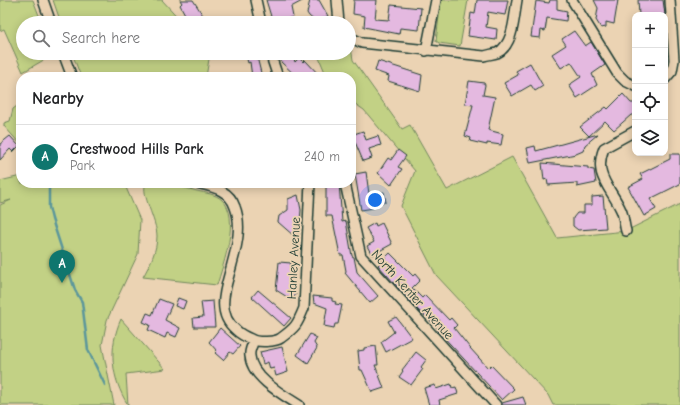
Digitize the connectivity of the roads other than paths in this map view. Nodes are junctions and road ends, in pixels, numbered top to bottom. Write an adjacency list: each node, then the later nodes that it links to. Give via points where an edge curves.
1 (42, 0): 8 (street)
2 (256, 0): 9 (street)
3 (337, 0): 10 (street)
4 (436, 0): 12 (street)
5 (517, 0): 12 (street, via 510,37 498,52 484,56)
6 (572, 0): 18 (street, via 617,73)
7 (670, 0): 17 (street, via 674,60 672,71)
8 (48, 16)
9 (259, 16)
10 (338, 16)
11 (356, 40): 12 (street)
12 (426, 51)
13 (66, 60): 15 (street)
14 (272, 60): 16 (street)
15 (70, 72)
16 (276, 72)
17 (668, 76)
18 (632, 84)
19 (632, 133): 23 (street, via 604,148 599,160 601,175 622,212)
20 (215, 188): 24 (street, via 222,190 230,197 238,218 238,240 223,297 228,320 235,330)
21 (310, 188): 24 (street, Hanley Avenue, via 304,308 296,327 278,341)
22 (346, 188): 26 (street, North Kenter Avenue, via 361,256)
23 (626, 231)
24 (254, 341): 25 (street, via 249,354 251,364 275,390)
25 (299, 405)
26 (496, 405)

